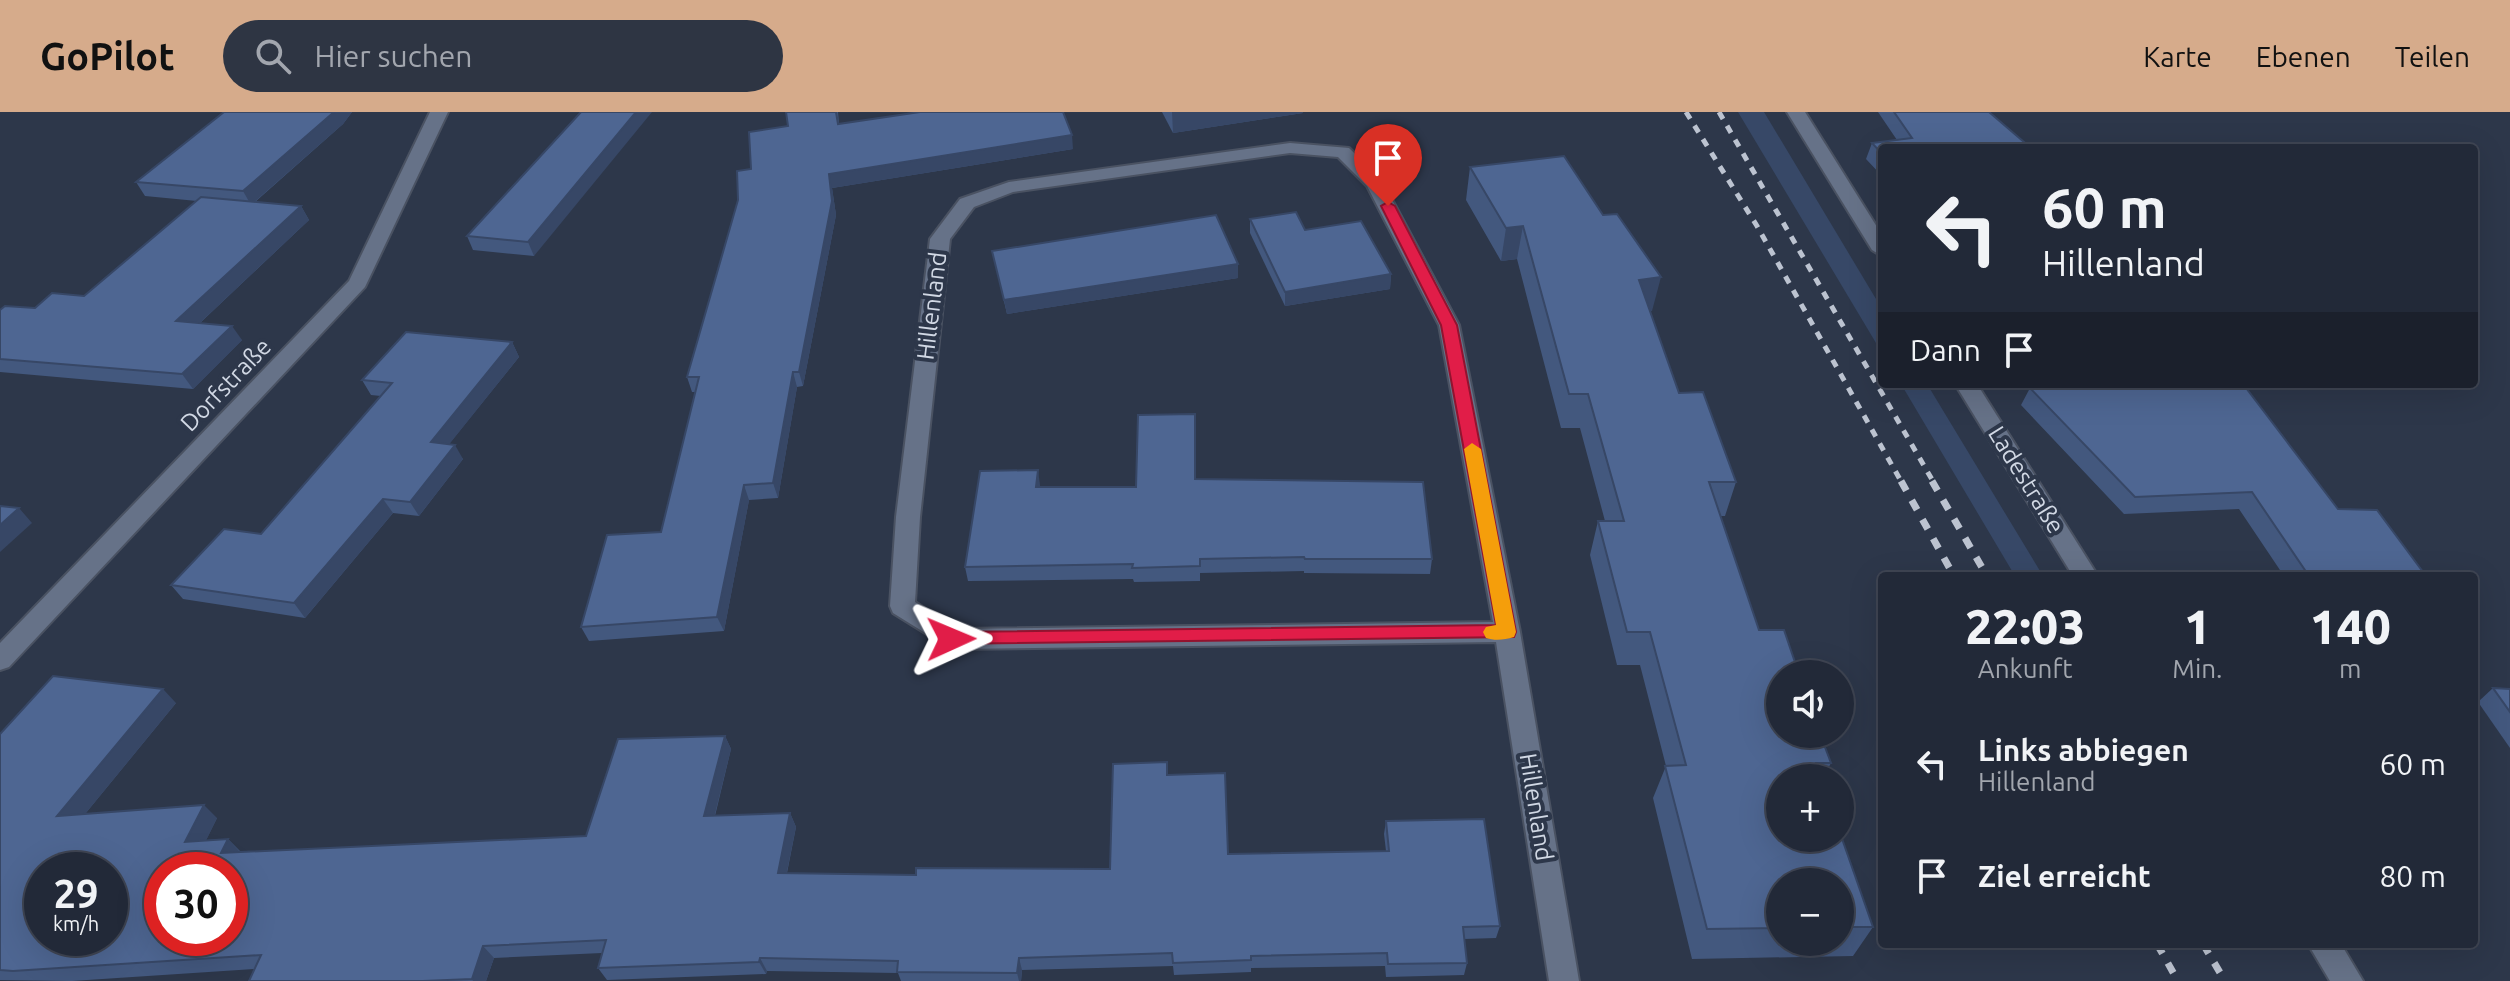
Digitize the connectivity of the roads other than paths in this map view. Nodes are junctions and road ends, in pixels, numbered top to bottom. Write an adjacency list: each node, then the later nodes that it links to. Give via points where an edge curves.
1 (439, 112): 7 (street, Dorfstraße, via 358,283)
2 (1796, 112): 3 (street)
3 (1878, 244)
4 (1968, 388): 5 (street, Ladestraße)
5 (2084, 572)
6 (1507, 632): 6 (street, Hillenland, via 1449,325 1375,183 1343,152 1290,148 1009,187 967,203 940,239 902,606 951,639); 9 (street, Hillenland)
7 (0, 660)
8 (2326, 948): 10 (street)
9 (1564, 981)
10 (2348, 981)

